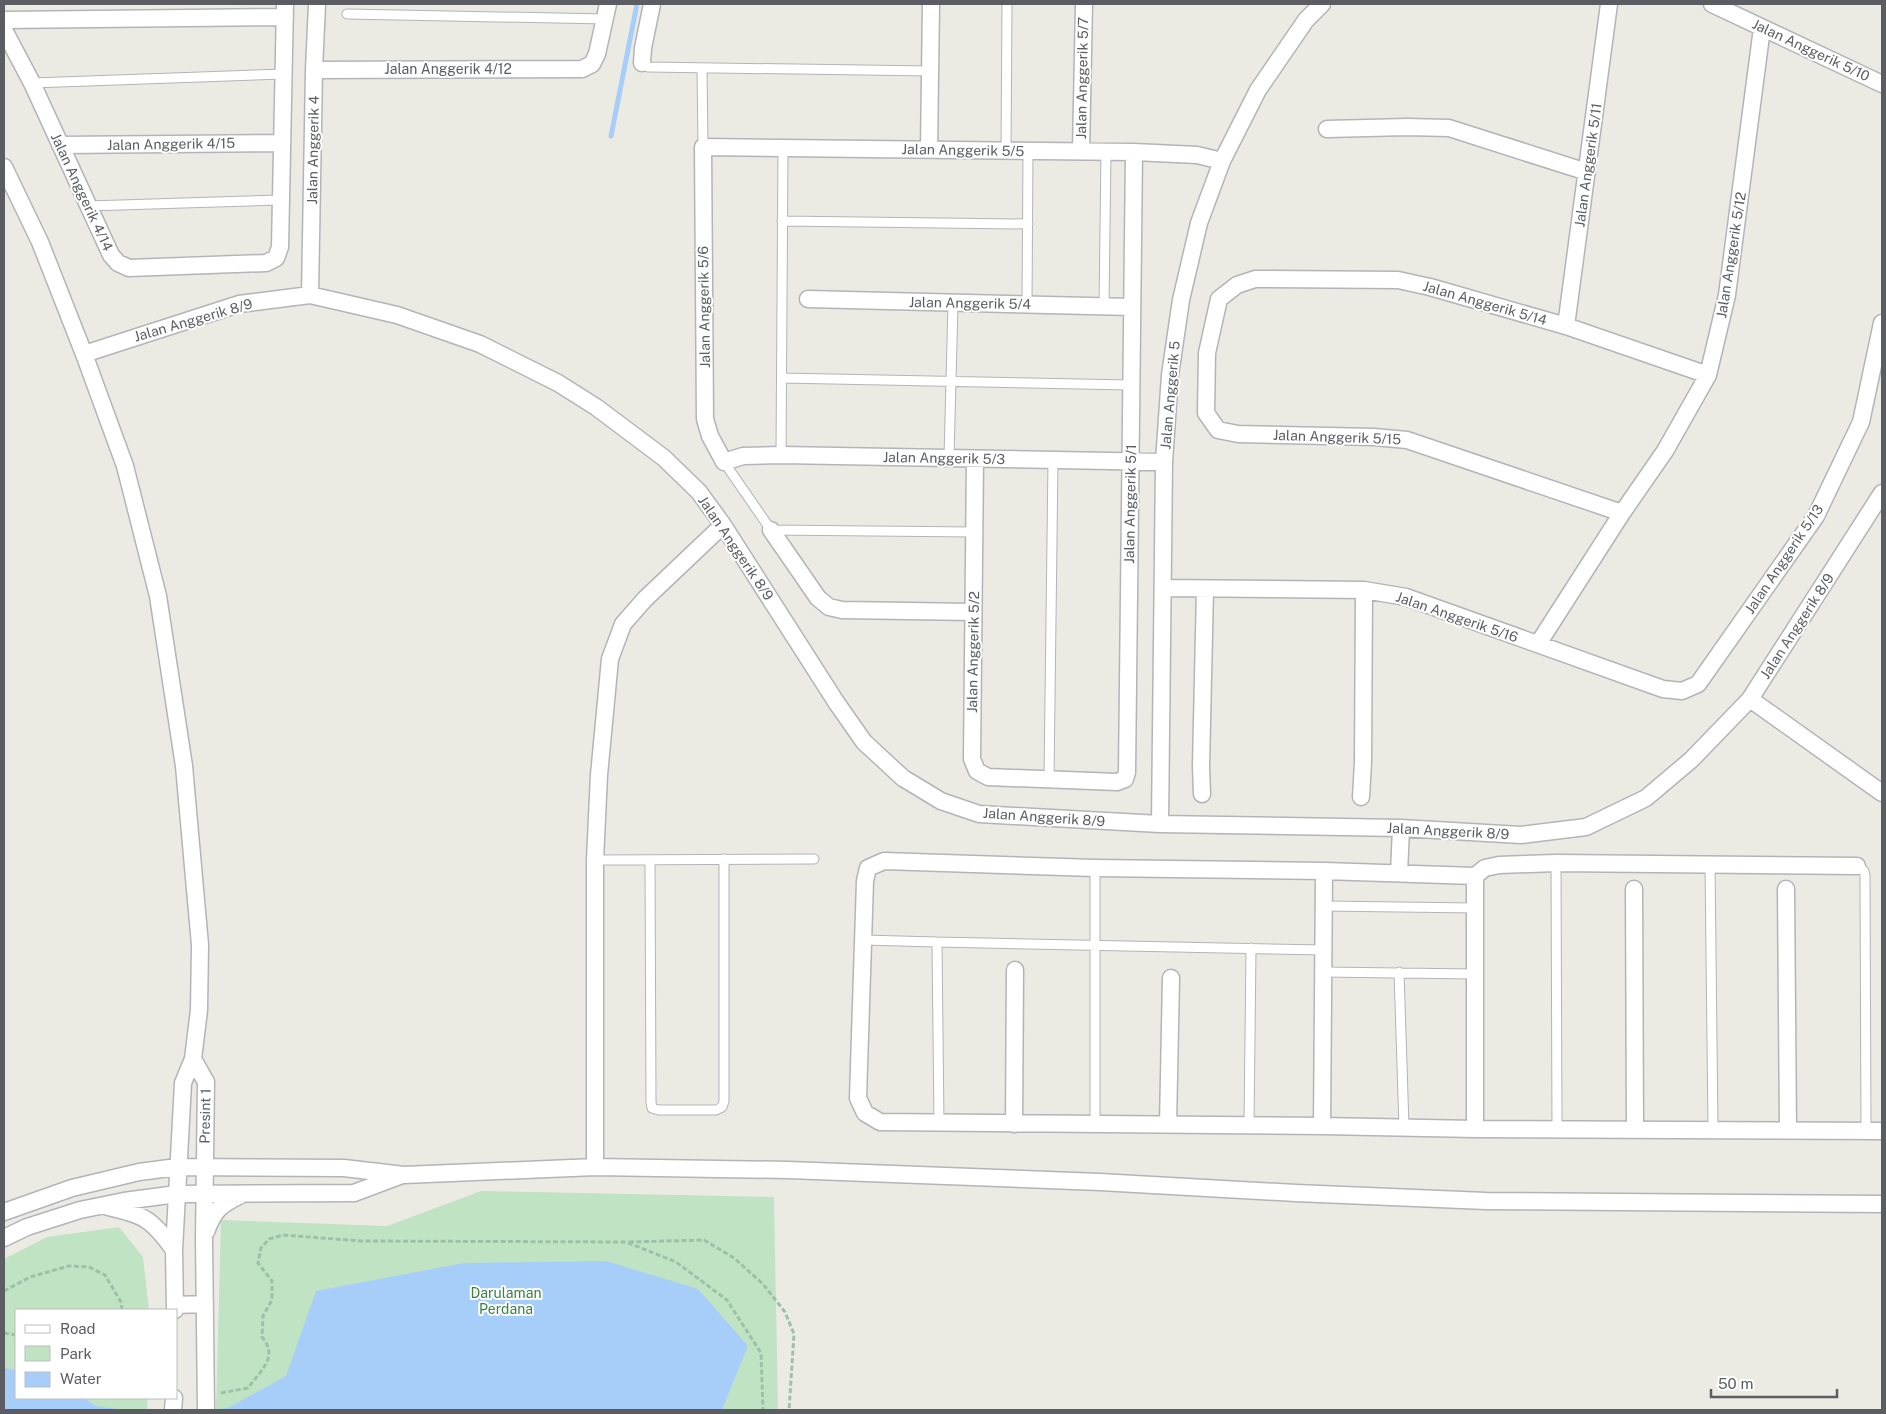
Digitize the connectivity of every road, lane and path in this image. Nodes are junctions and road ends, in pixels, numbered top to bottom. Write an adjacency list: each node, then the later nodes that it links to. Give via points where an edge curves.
1 (317, 4): 17 (street, Jalan Anggerik 4)
2 (652, 4): 15 (street)
3 (931, 4): 18 (street)
4 (1007, 4): 28 (lane)
5 (1084, 4): 30 (street, Jalan Anggerik 5/7)
6 (1322, 4): 33 (street, Jalan Anggerik 5, via 1306,20 1258,90)
7 (1609, 4): 35 (street, Jalan Anggerik 5/11)
8 (1712, 4): 13 (street, Jalan Anggerik 5/10)
9 (285, 10): 12 (street); 19 (street)
10 (607, 12): 11 (lane); 17 (street, Jalan Anggerik 4/12, via 597,54 592,64 582,69)
11 (347, 14)
12 (4, 20)
13 (1762, 28): 21 (street, Jalan Anggerik 5/10); 50 (street, Jalan Anggerik 5/12, via 1727,295)
14 (4, 30): 20 (street, Jalan Anggerik 4/14)
15 (642, 63): 16 (lane, via 648,67)
16 (702, 69): 18 (lane); 25 (lane)
17 (314, 70): 41 (street, Jalan Anggerik 4)
18 (930, 71): 27 (street)
19 (284, 74): 20 (lane); 23 (street)
20 (32, 83): 24 (street, Jalan Anggerik 4/14)
21 (1882, 84)
22 (1327, 129): 35 (street, via 1449,128)
23 (282, 143): 24 (street, Jalan Anggerik 4/15); 36 (street)
24 (60, 145): 37 (street, Jalan Anggerik 4/14)
25 (703, 147): 26 (street, Jalan Anggerik 5/5); 58 (street, Jalan Anggerik 5/6, via 705,419)
26 (783, 148): 27 (street, Jalan Anggerik 5/5); 38 (lane)
27 (929, 150): 28 (street, Jalan Anggerik 5/5)
28 (1006, 150): 29 (street, Jalan Anggerik 5/5)
29 (1028, 151): 30 (street, Jalan Anggerik 5/5); 39 (lane)
30 (1081, 151): 31 (street, Jalan Anggerik 5/5)
31 (1106, 152): 32 (street, Jalan Anggerik 5/5); 45 (lane)
32 (1134, 152): 33 (street, Jalan Anggerik 5/5, via 1197,155); 46 (street, Jalan Anggerik 5/1)
33 (1222, 161): 60 (street, Jalan Anggerik 5, via 1199,223 1181,300 1170,375)
34 (4, 167): 49 (street, via 40,242)
35 (1587, 172): 48 (street, Jalan Anggerik 5/11)
36 (281, 200): 37 (lane); 37 (street, Jalan Anggerik 4/14, via 280,247 276,258 266,263 130,268 118,263 111,255)
37 (88, 206)
38 (782, 221): 39 (lane); 51 (lane)
39 (1028, 224): 44 (lane)
40 (1255, 280): 48 (street, Jalan Anggerik 5/14, via 1398,280); 62 (street, Jalan Anggerik 5/15, via 1237,285 1219,299 1207,353 1206,396 1206,414 1218,430 1238,434 1407,440)
41 (310, 295): 49 (street, Jalan Anggerik 8/9, via 238,304); 63 (street, Jalan Anggerik 8/9, via 397,315 480,344 558,383 664,458 699,492)
42 (808, 299): 43 (street, Jalan Anggerik 5/4)
43 (953, 303): 44 (street, Jalan Anggerik 5/4); 52 (lane)
44 (1027, 304): 45 (street, Jalan Anggerik 5/4)
45 (1104, 306): 46 (street, Jalan Anggerik 5/4)
46 (1132, 307): 53 (street, Jalan Anggerik 5/1)
47 (1882, 323): 71 (street, Jalan Anggerik 5/13, via 1861,422 1816,516 1698,684)
48 (1566, 326): 50 (street, Jalan Anggerik 5/14)
49 (84, 354): 104 (street, via 125,466 158,596 184,766 200,946 199,1010)
50 (1708, 374): 62 (street, Jalan Anggerik 5/12, via 1665,451)
51 (782, 378): 52 (lane); 54 (lane)
52 (951, 382): 53 (lane); 55 (lane)
53 (1131, 385): 59 (street, Jalan Anggerik 5/1)
54 (781, 455): 55 (street, Jalan Anggerik 5/3); 58 (street, Jalan Anggerik 5/3, via 743,456)
55 (949, 458): 56 (street, Jalan Anggerik 5/3)
56 (975, 459): 57 (street, Jalan Anggerik 5/3); 65 (street, Jalan Anggerik 5/2)
57 (1053, 460): 59 (street, Jalan Anggerik 5/3); 73 (lane)
58 (724, 462): 64 (lane)
59 (1130, 462): 60 (street, Jalan Anggerik 5/3); 73 (street, Jalan Anggerik 5/1, via 1127,772 1125,778 1117,782)
60 (1164, 462): 66 (street, Jalan Anggerik 5)
61 (1882, 493): 72 (street, Jalan Anggerik 8/9)
62 (1622, 513): 70 (street, Jalan Anggerik 5/12)
63 (723, 525): 77 (street, Jalan Anggerik 8/9, via 864,742 903,778 941,800 979,814); 81 (street, via 645,599 623,624 616,640 607,687)
64 (771, 530): 65 (lane); 69 (street, via 818,598 829,608)
65 (974, 532): 69 (street, Jalan Anggerik 5/2)
66 (1164, 588): 67 (street, Jalan Anggerik 5/16); 77 (street, Jalan Anggerik 5)
67 (1205, 589): 68 (street, Jalan Anggerik 5/16); 75 (street)
68 (1364, 590): 70 (street, Jalan Anggerik 5/16, via 1406,597); 76 (street)
69 (973, 612): 73 (street, Jalan Anggerik 5/2, via 972,759 977,771 988,777)
70 (1538, 644): 71 (street, Jalan Anggerik 5/16, via 1663,689)
71 (1682, 690)
72 (1750, 699): 74 (street); 78 (street, Jalan Anggerik 8/9, via 1691,760 1646,798 1586,827 1521,835)
73 (1049, 779)
74 (1882, 793)
75 (1202, 794)
76 (1361, 797)
77 (1160, 824): 78 (street, Jalan Anggerik 8/9)
78 (1401, 828): 88 (street)
79 (724, 859): 80 (lane); 82 (lane); 82 (lane, via 724,1100 722,1107 716,1110 652,1108)
80 (814, 859)
81 (595, 860): 82 (lane); 119 (street)
82 (650, 860)
83 (1556, 862): 84 (street); 89 (street, via 1499,865 1485,868); 113 (lane)
84 (1710, 864): 85 (street); 115 (lane)
85 (1857, 866): 117 (lane, via 1865,875)
86 (1095, 868): 87 (street); 94 (street, via 884,861 868,868 864,881); 96 (lane)
87 (1324, 871): 88 (street); 92 (street)
88 (1399, 873): 89 (street)
89 (1474, 876): 93 (street)
90 (1634, 889): 114 (street)
91 (1786, 889): 116 (street)
92 (1324, 906): 93 (lane); 98 (street)
93 (1474, 908): 102 (street)
94 (863, 940): 95 (lane); 106 (street, via 858,1098 865,1113 880,1122)
95 (937, 942): 96 (lane); 106 (lane)
96 (1096, 945): 97 (lane); 105 (lane)
97 (1251, 948): 98 (lane); 109 (lane)
98 (1323, 950): 100 (street)
99 (1015, 970): 107 (street)
100 (1323, 972): 101 (lane); 110 (street)
101 (1399, 972): 102 (lane); 111 (lane)
102 (1474, 974): 112 (street)
103 (1171, 978): 108 (street)
104 (193, 1059): 118 (street, Presint 1, via 183,1082); 120 (street, Presint 1, via 206,1082)
105 (1095, 1123): 107 (street); 108 (street)
106 (939, 1124): 107 (street)
107 (1014, 1124)
108 (1168, 1125): 109 (street)
109 (1249, 1126): 110 (street)
110 (1322, 1126): 111 (street)
111 (1404, 1127): 112 (street)
112 (1475, 1128): 113 (street)
113 (1557, 1128): 114 (street)
114 (1635, 1129): 115 (street)
115 (1713, 1130): 116 (street)
116 (1788, 1130): 117 (street)
117 (1874, 1131)
118 (177, 1167): 120 (street); 123 (street, Presint 1); 127 (street, via 138,1172 72,1188)
119 (595, 1167): 121 (street); 125 (street, via 788,1170 1486,1200)
120 (204, 1168): 121 (street, via 344,1168); 124 (street, Presint 1)
121 (404, 1175): 122 (street, via 354,1193)
122 (245, 1193): 124 (street); 129 (street, via 217,1210)
123 (177, 1194): 124 (street); 126 (street); 131 (street, Presint 1)
124 (205, 1194): 129 (street, Presint 1)
125 (1882, 1204)
126 (100, 1205): 128 (street, via 26,1226); 131 (street, via 136,1213 158,1229)
127 (4, 1212)
128 (4, 1238)
129 (204, 1239): 133 (street, Presint 1)
130 (626, 1242): 136 (path, via 361,1241 282,1235 270,1239 261,1248 258,1263 272,1281 272,1300 263,1316 262,1337 269,1345 269,1359 248,1388); 137 (path, via 676,1262 727,1300 761,1353); 138 (path, via 704,1240 734,1258 763,1284 785,1312 794,1334)
131 (174, 1250): 134 (street, Presint 1)
132 (4, 1292): 135 (path, via 30,1277 69,1266 89,1267 105,1275)
133 (205, 1304): 134 (street); 136 (street, Presint 1)
134 (175, 1308)
135 (122, 1309)
136 (206, 1405)
137 (762, 1410)
138 (789, 1410)

